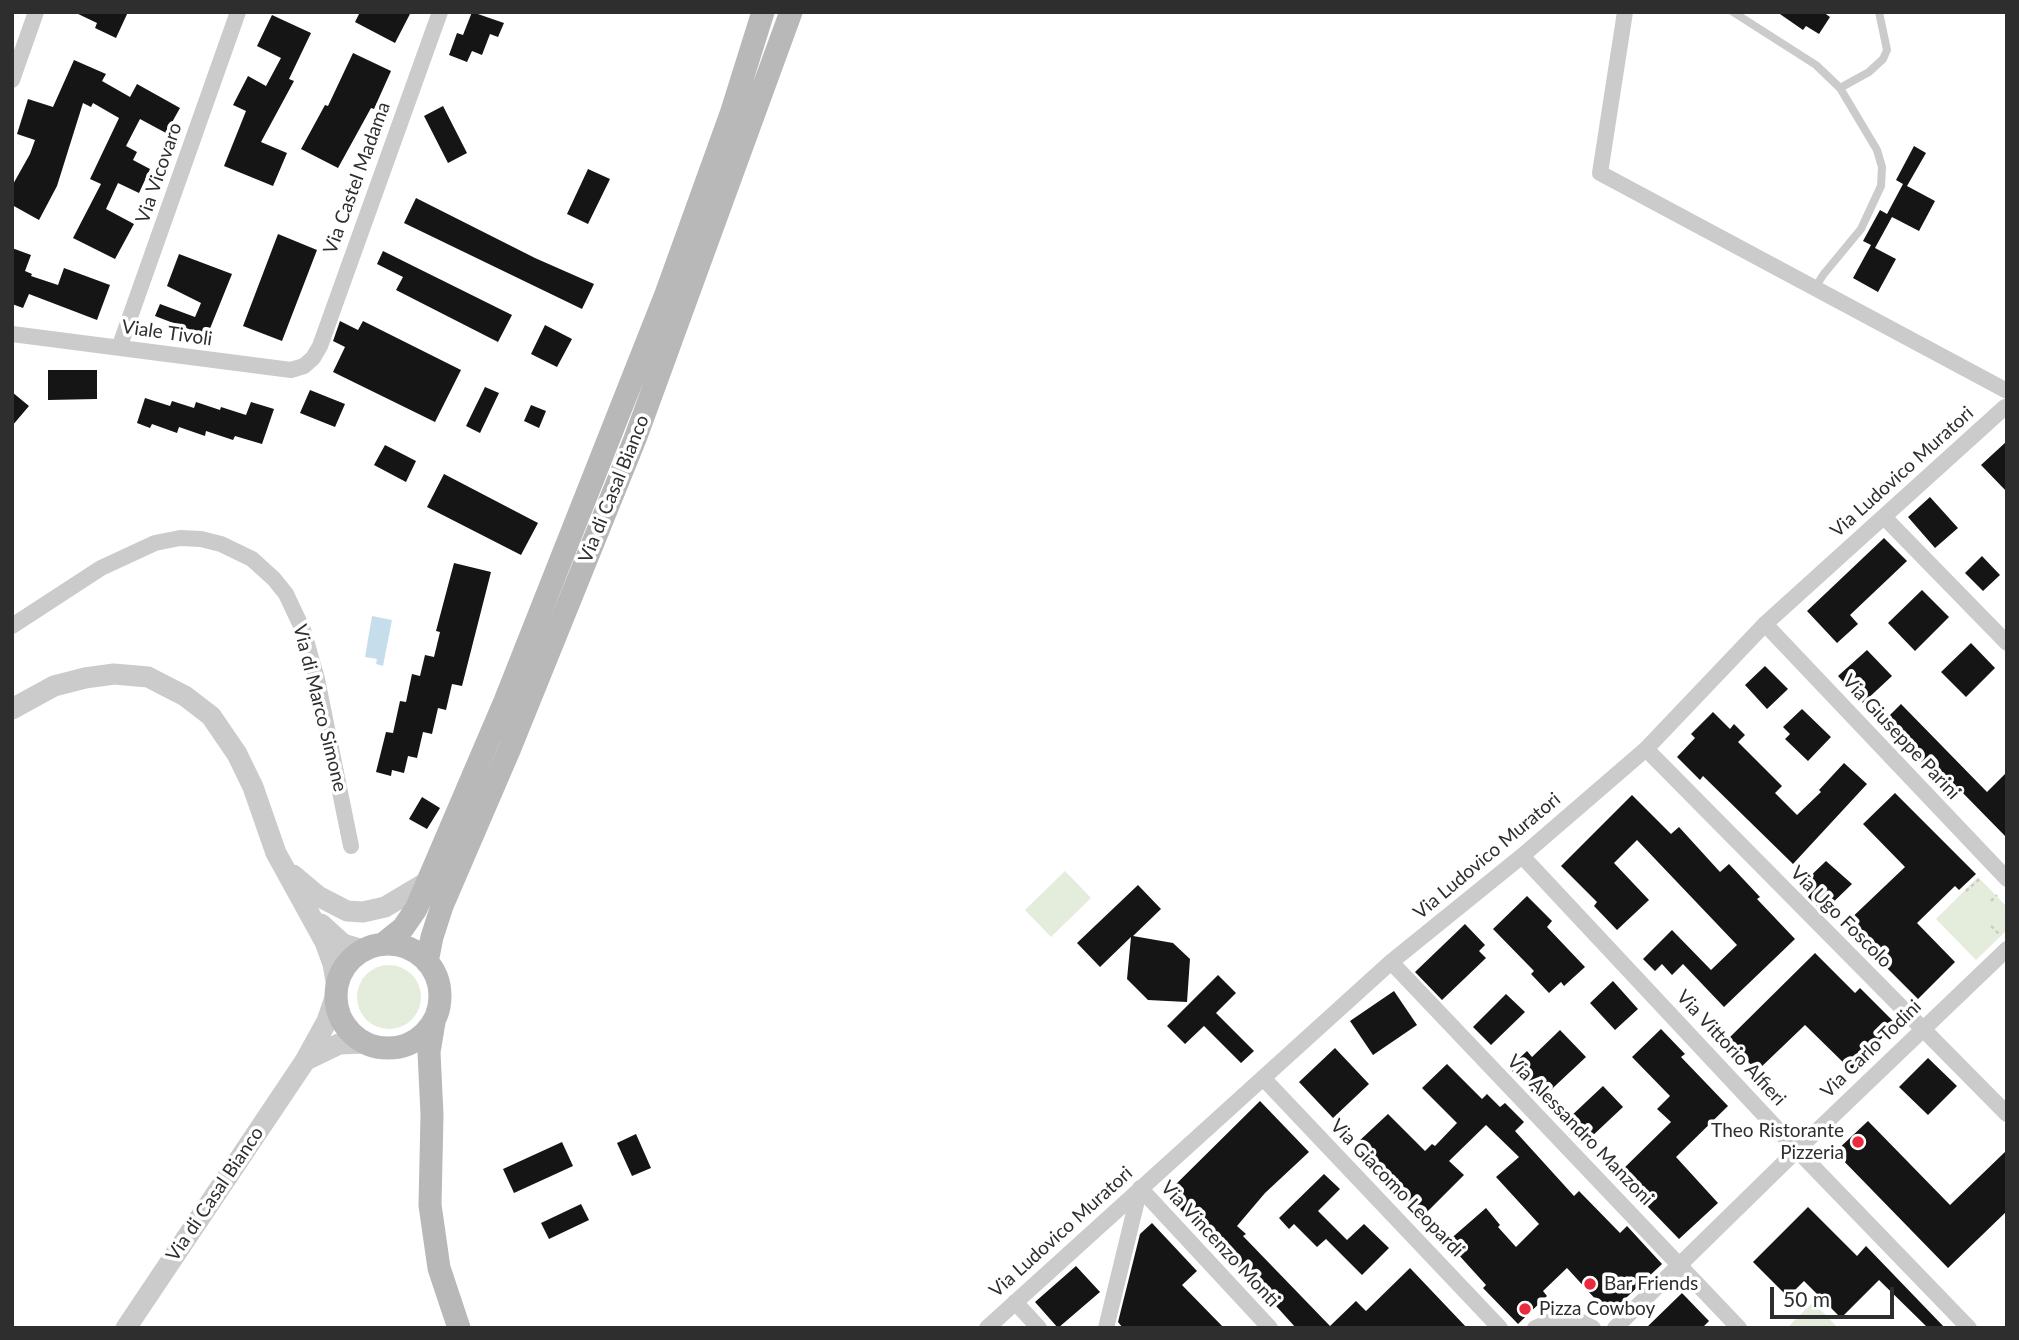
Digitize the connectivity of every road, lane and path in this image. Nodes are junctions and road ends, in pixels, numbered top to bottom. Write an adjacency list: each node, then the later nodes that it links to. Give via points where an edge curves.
1 (36, 12): 9 (street)
2 (238, 12): 13 (street, Via Vicovaro)
3 (440, 12): 14 (street, Via Castel Madama)
4 (763, 12): 27 (main road, Via di Casal Bianco, via 726,127 619,416)
5 (791, 12): 35 (main road, Via di Casal Bianco, via 635,439 442,906)
6 (1625, 12): 11 (street, via 1600,173)
7 (1733, 12): 10 (lane, via 1816,65)
8 (1879, 12): 10 (lane, via 1887,50 1882,60)
9 (12, 80)
10 (1840, 88): 11 (lane, via 1877,150 1881,187 1861,229)
11 (1815, 288): 15 (street)
12 (12, 334): 13 (street, Viale Tivoli)
13 (119, 348): 14 (street, Viale Tivoli, via 291,370)
14 (313, 358)
15 (2006, 400): 16 (street, Via Ludovico Muratori)
16 (1884, 517): 17 (street, Via Ludovico Muratori); 19 (street)
17 (1765, 624): 21 (street, Via Ludovico Muratori); 25 (street, Via Giuseppe Parini)
18 (12, 626): 22 (street, Via di Marco Simone, via 101,568 155,543 201,539 252,559 286,594 303,630)
19 (2007, 643)
20 (12, 709): 23 (street, via 54,686 114,674 148,677 185,696 211,716 237,754)
21 (1646, 749): 24 (street, Via Ludovico Muratori); 39 (street, Via Ugo Foscolo)
22 (351, 846)
23 (276, 853): 27 (street, via 297,881 347,911 385,907); 31 (street)
24 (1522, 856): 36 (street, Via Ludovico Muratori); 46 (street, Via Vittorio Alfieri)
25 (1994, 866): 26 (street, Via Giuseppe Parini); 28 (path)
26 (2007, 879)
27 (427, 882): 34 (main road, Via di Casal Bianco, via 408,922)
28 (1966, 891)
29 (1997, 895): 30 (path)
30 (1991, 901)
31 (304, 908): 34 (street, via 343,944); 37 (street, via 325,942)
32 (1991, 926): 33 (path)
33 (2003, 942): 39 (street, Via Carlo Todini)
34 (373, 947): 35 (main road, via 396,945); 37 (main road, via 350,960)
35 (427, 962): 38 (main road, via 439,988)
36 (1391, 962): 43 (street, Via Ludovico Muratori); 48 (street, Via Alessandro Manzoni)
37 (336, 991): 40 (main road, via 343,1024); 42 (street, Via di Casal Bianco, via 327,1021)
38 (436, 1016): 41 (main road, via 420,1037); 44 (main road, via 429,1052)
39 (1922, 1029): 45 (street, Via Ugo Foscolo); 46 (street, Via Carlo Todini)
40 (366, 1044): 41 (main road); 42 (street, Via di Casal Bianco, via 338,1044)
41 (392, 1048): 44 (main road, via 414,1060)
42 (305, 1061): 50 (street, Via di Casal Bianco)
43 (1263, 1078): 47 (street, Via Ludovico Muratori); 56 (street, Via Giacomo Leopardi)
44 (430, 1099): 51 (main road, via 432,1231)
45 (2007, 1114)
46 (1797, 1150): 48 (street, Via Carlo Todini); 61 (street, Via Vittorio Alfieri)
47 (1140, 1188): 49 (street, Via Ludovico Muratori); 54 (street); 55 (street, Via Vincenzo Monti)
48 (1679, 1265): 59 (street, Via Carlo Todini); 60 (street, Via Alessandro Manzoni)
49 (1015, 1302): 52 (street, Via Ludovico Muratori); 53 (street)
50 (126, 1328)
51 (458, 1328)
52 (986, 1328)
53 (1039, 1328)
54 (1106, 1328)
55 (1270, 1328)
56 (1500, 1328)
57 (1535, 1328): 58 (street, via 1570,1319)
58 (1593, 1328)
59 (1615, 1328)
60 (1739, 1328)
61 (1969, 1328)

